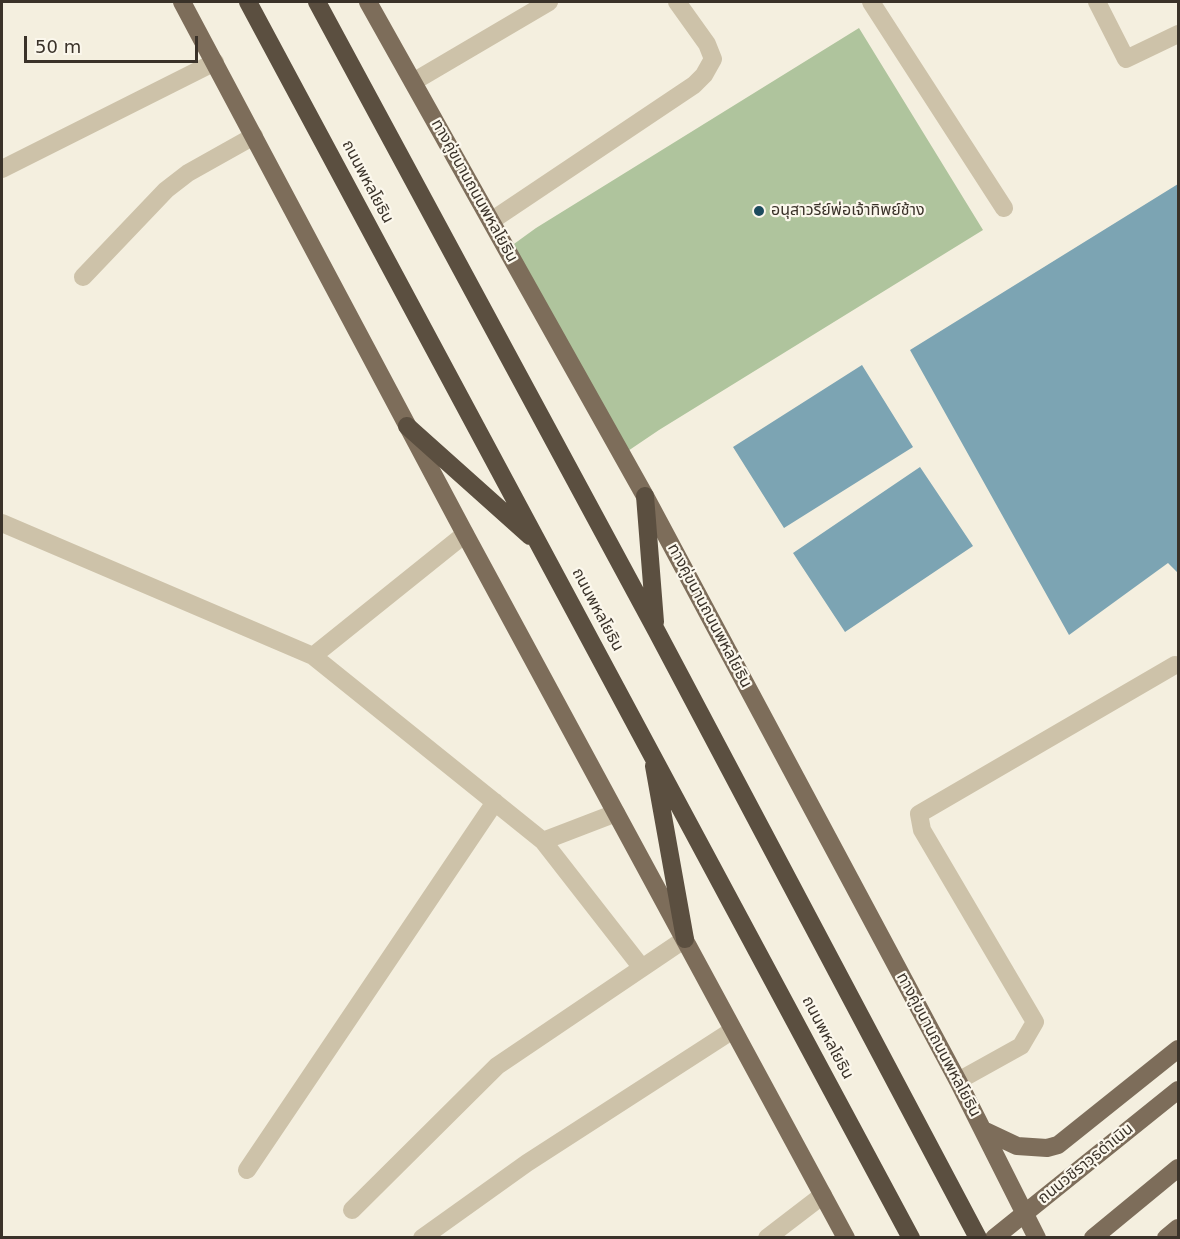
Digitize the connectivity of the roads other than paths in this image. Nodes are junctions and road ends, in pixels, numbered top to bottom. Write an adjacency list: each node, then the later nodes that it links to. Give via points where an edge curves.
1 (182, 2): 10 (main road)
2 (248, 2): 21 (highway, ถนนพหลโยธิน)
3 (316, 2): 22 (highway)
4 (368, 2): 11 (main road, ทางคู่ขนานถนนพหลโยธิน)
5 (549, 2): 11 (street)
6 (677, 2): 15 (street, via 713,59 704,75)
7 (871, 2): 14 (street)
8 (1097, 2): 9 (street, via 1126,59)
9 (1179, 34)
10 (215, 62): 12 (main road); 13 (street)
11 (413, 82): 15 (main road, ทางคู่ขนานถนนพหลโยธิน)
12 (254, 136): 16 (street, via 166,190); 17 (main road)
13 (2, 169)
14 (1004, 208)
15 (491, 221): 18 (main road, ทางคู่ขนานถนนพหลโยธิน)
16 (83, 277)
17 (408, 426): 20 (main road); 21 (highway)
18 (645, 496): 22 (highway); 33 (main road, ทางคู่ขนานถนนพหลโยธิน)
19 (2, 523): 23 (street)
20 (465, 534): 23 (street); 27 (main road)
21 (541, 546): 25 (highway, ถนนพหลโยธิน)
22 (656, 630): 46 (highway)
23 (313, 656): 26 (street)
24 (1175, 665): 33 (street, via 919,814 922,830 1035,1022 1021,1046)
25 (651, 751): 29 (highway); 45 (highway, ถนนพหลโยธิน)
26 (495, 802): 28 (street); 37 (street)
27 (616, 813): 28 (street); 29 (main road)
28 (543, 841): 30 (street)
29 (685, 939): 30 (street); 31 (main road)
30 (642, 968): 39 (street, via 497,1066)
31 (734, 1030): 38 (main road); 42 (street, via 528,1163)
32 (1179, 1049): 35 (main road, via 1058,1145 1017,1146)
33 (958, 1081): 35 (main road, ทางคู่ขนานถนนพหลโยธิน)
34 (1179, 1090): 40 (main road, ถนนวชิราวุธดำเนิน)
35 (983, 1130): 40 (main road, ทางคู่ขนานถนนพหลโยธิน)
36 (1179, 1168): 49 (main road)
37 (247, 1170)
38 (823, 1195): 43 (street); 44 (main road)
39 (352, 1210)
40 (1024, 1213): 47 (main road, ถนนวชิราวุธดำเนิน); 48 (main road, ทางคู่ขนานถนนพหลโยธิน)
41 (1179, 1228): 50 (main road)
42 (422, 1238)
43 (766, 1238)
44 (846, 1238)
45 (911, 1238)
46 (978, 1238)
47 (994, 1238)
48 (1037, 1238)
49 (1093, 1238)
50 (1166, 1238)

